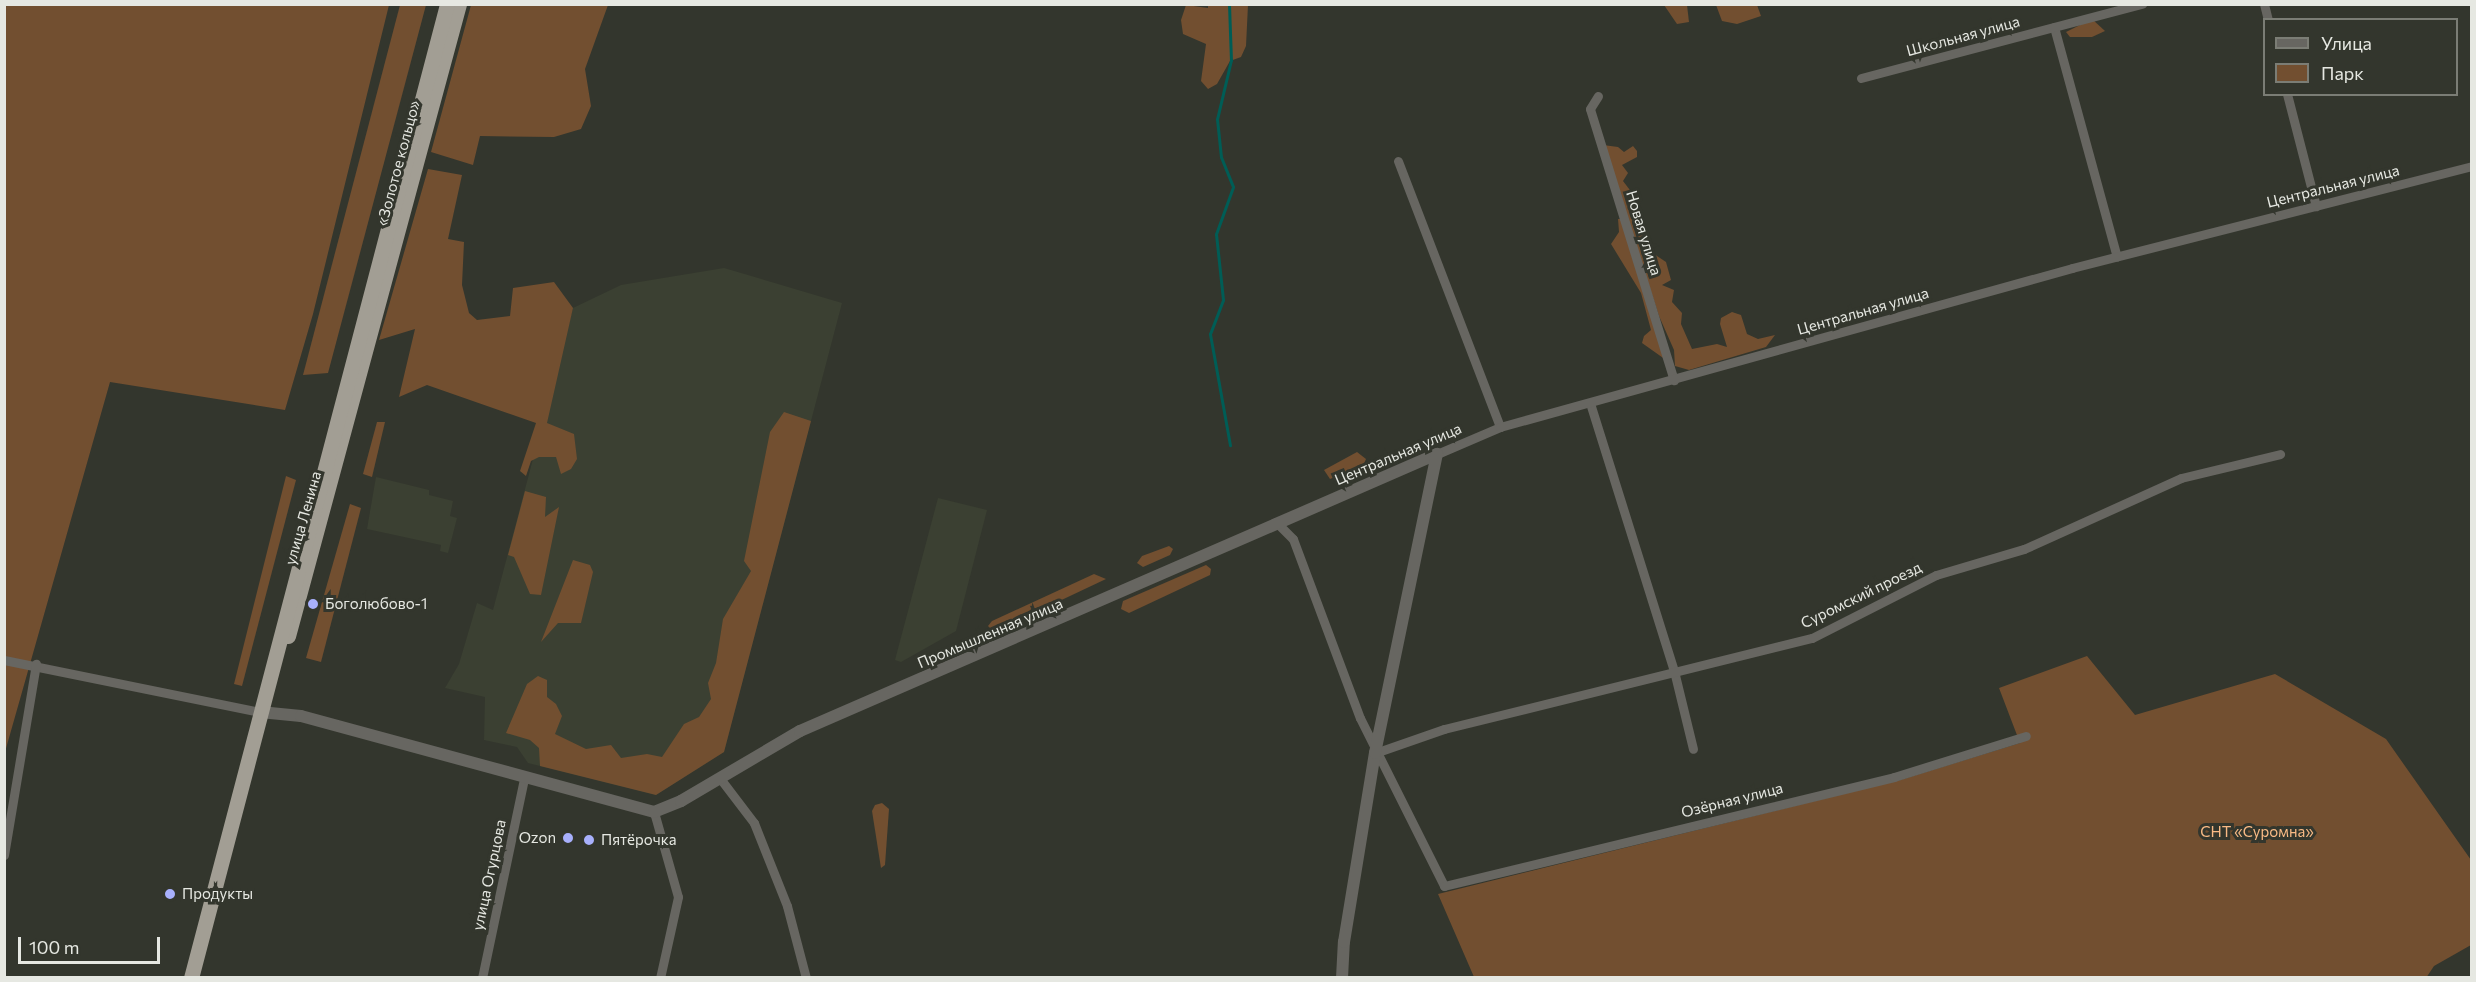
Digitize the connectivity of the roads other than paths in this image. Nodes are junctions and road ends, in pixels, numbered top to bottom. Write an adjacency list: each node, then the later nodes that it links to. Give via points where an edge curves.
1 (447, 4): 12 (highway, «Золотое кольцо»)
2 (459, 4): 12 (highway, «Золотое кольцо»)
3 (2142, 4): 4 (street, Школьная улица)
4 (2054, 27): 5 (street, Школьная улица); 11 (street)
5 (1861, 78)
6 (1598, 96): 13 (street, Новая улица, via 1590,109)
7 (2288, 96): 10 (street)
8 (1398, 161): 15 (street)
9 (2472, 166): 10 (street, Центральная улица)
10 (2316, 206): 11 (street, Центральная улица)
11 (2117, 257): 13 (street, Центральная улица)
12 (367, 328): 22 (highway, улица Ленина)
13 (1674, 380): 14 (street, Центральная улица)
14 (1590, 402): 15 (street, Центральная улица); 21 (street)
15 (1500, 427): 16 (street, Центральная улица)
16 (1437, 453): 18 (street, Центральная улица); 25 (street)
17 (2280, 454): 21 (street, Суромский проезд, via 2181,478 2024,549 1936,575 1812,638)
18 (1276, 522): 25 (street, via 1293,539); 26 (street, Промышленная улица, via 800,731)
19 (4, 660): 20 (street)
20 (36, 664): 22 (street, via 207,704); 29 (street)
21 (1675, 675): 24 (street); 25 (street, Суромский проезд, via 1444,729)
22 (260, 712): 27 (street, via 301,716); 30 (highway, улица Ленина)
23 (2026, 736): 25 (street, Озёрная улица, via 1894,777 1444,886)
24 (1693, 749)
25 (1376, 753): 34 (street)
26 (718, 777): 28 (street, Промышленная улица, via 681,801); 33 (street, via 754,823 787,906)
27 (524, 779): 28 (street); 31 (street, улица Огурцова)
28 (654, 812): 32 (street, via 678,897)
29 (4, 855)
30 (191, 978)
31 (482, 978)
32 (660, 978)
33 (806, 978)
34 (1341, 978)

